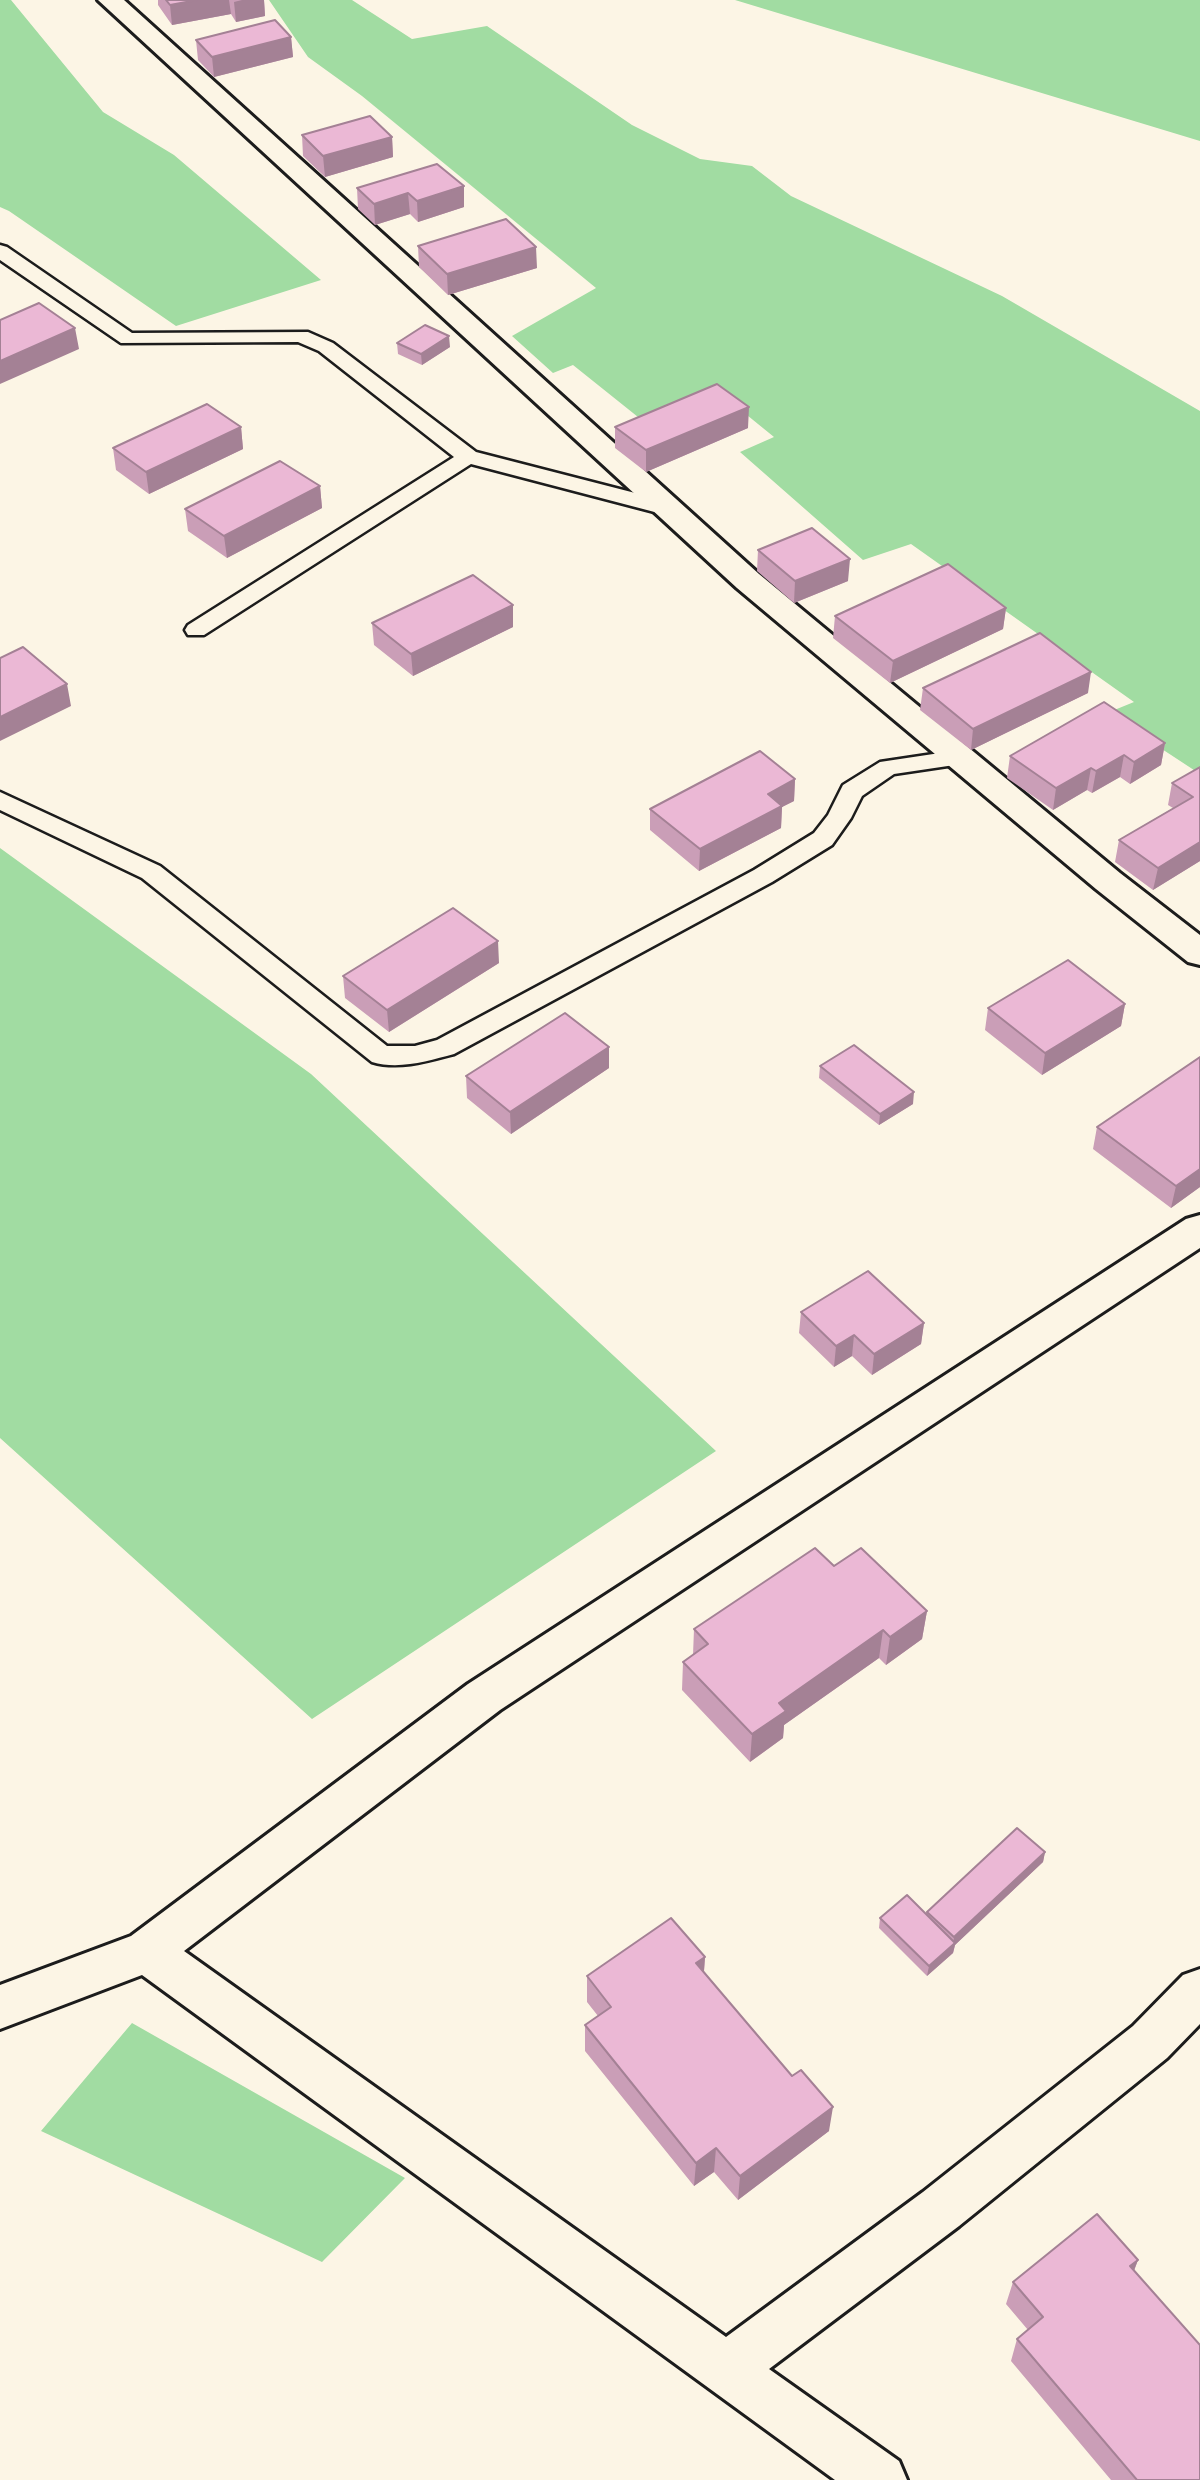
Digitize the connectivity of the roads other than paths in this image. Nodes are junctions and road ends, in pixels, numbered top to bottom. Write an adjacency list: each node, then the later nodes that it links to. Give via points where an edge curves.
1 (110, 0): 4 (street)
2 (0, 251): 3 (lane, via 128,340 301,336 326,347)
3 (468, 457): 4 (lane); 5 (lane)
4 (666, 508): 6 (street)
5 (196, 630)
6 (960, 758): 7 (lane, via 888,767 852,791 823,839 764,876 445,1047 415,1055 381,1055 151,872); 8 (street)
7 (0, 800)
8 (1200, 953)
9 (1200, 1229): 10 (street, via 484,1697)
10 (148, 1951): 12 (street); 13 (street)
11 (1200, 1991): 13 (street, via 1150,2042 962,2192)
12 (0, 2007)
13 (726, 2368): 14 (street)
14 (880, 2480)

